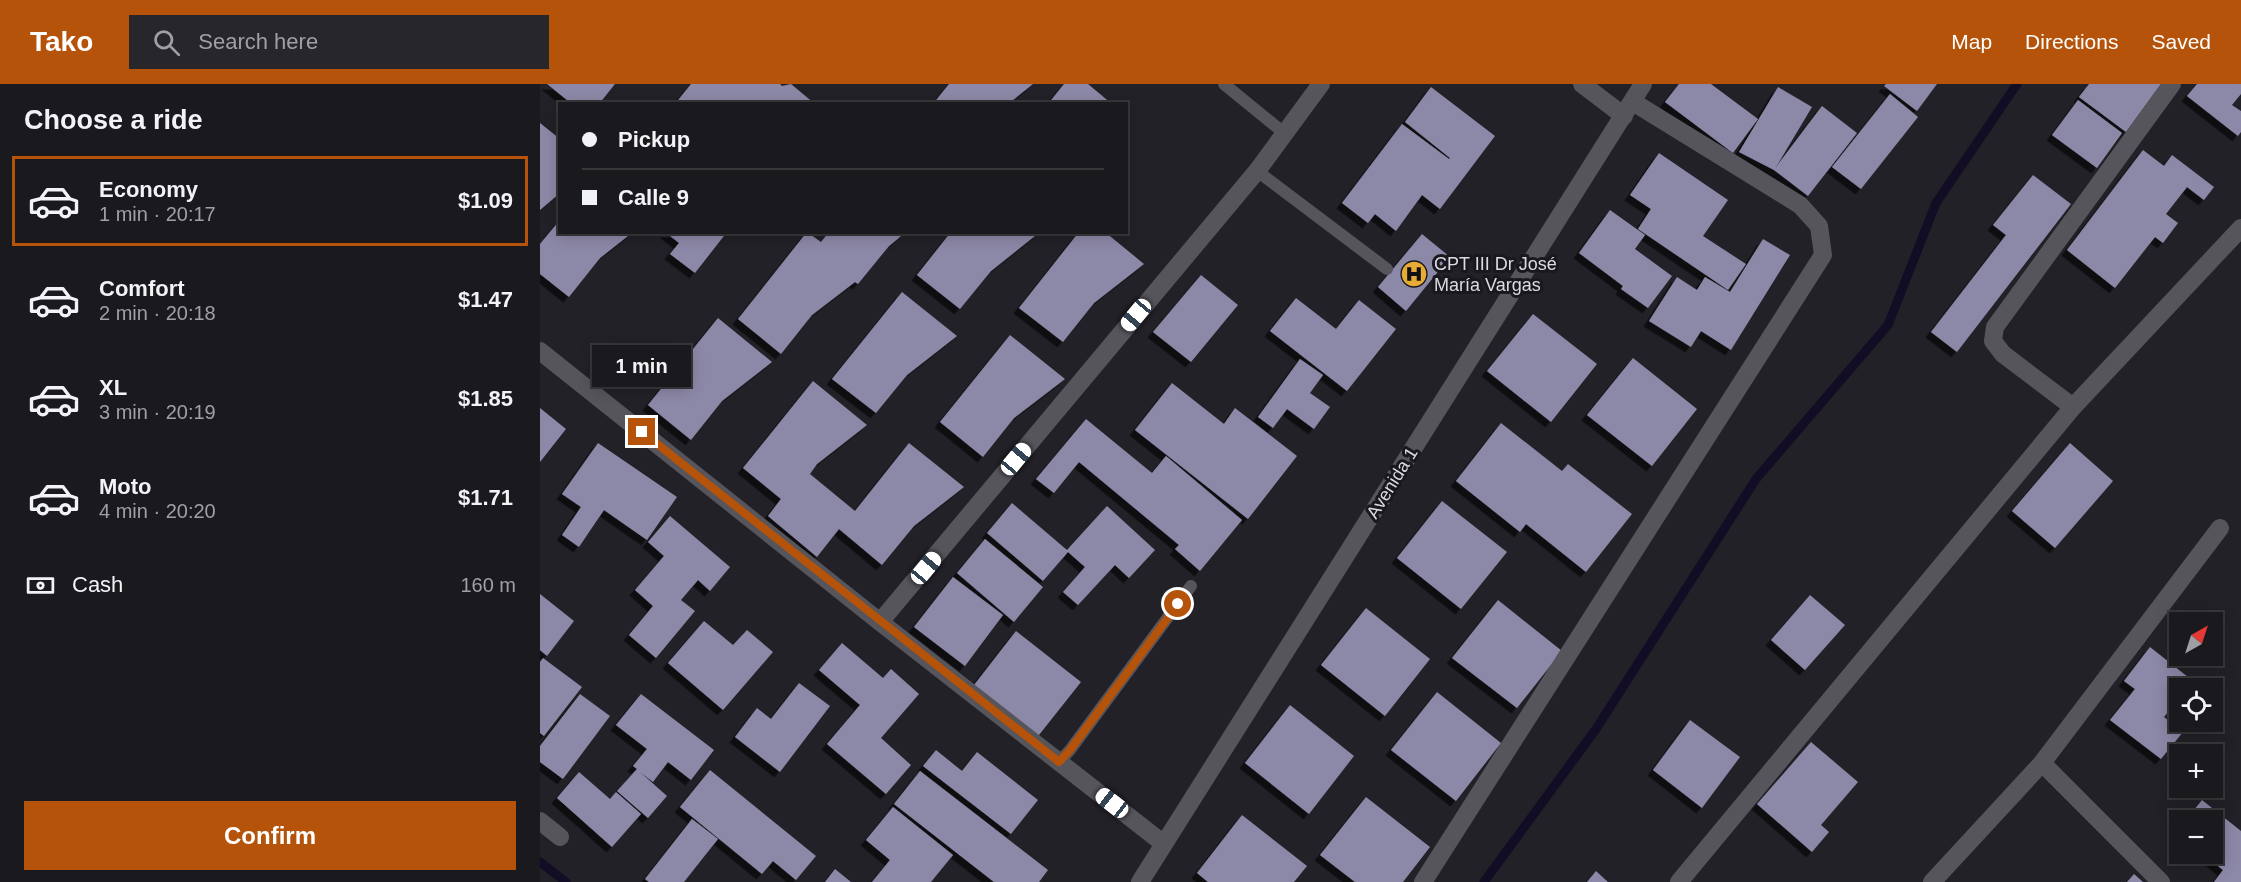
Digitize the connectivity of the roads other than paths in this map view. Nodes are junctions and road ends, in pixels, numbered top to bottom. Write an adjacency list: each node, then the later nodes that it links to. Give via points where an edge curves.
1 (1224, 84): 7 (lane)
2 (1321, 84): 7 (street)
3 (1582, 84): 6 (street)
4 (1643, 84): 6 (street, Avenida 1)
5 (2172, 84): 12 (street, via 1995,327 1993,341 2003,354)
6 (1628, 109): 20 (street, Avenida 1); 22 (street, via 1800,205 1819,226 1823,255)
7 (1284, 133): 8 (street)
8 (1257, 171): 10 (lane); 15 (street)
9 (2241, 228): 12 (street)
10 (1387, 269)
11 (540, 351): 15 (street)
12 (2073, 407): 23 (street)
13 (2220, 528): 17 (street)
14 (1191, 586): 16 (lane)
15 (880, 622): 16 (street)
16 (1059, 762): 20 (street)
17 (2042, 763): 24 (street); 25 (street)
18 (540, 821): 19 (street)
19 (561, 837)
20 (1164, 844): 21 (street, Avenida 1)
21 (1140, 882)
22 (1423, 882)
23 (1679, 882)
24 (1932, 882)
25 (2161, 882)

